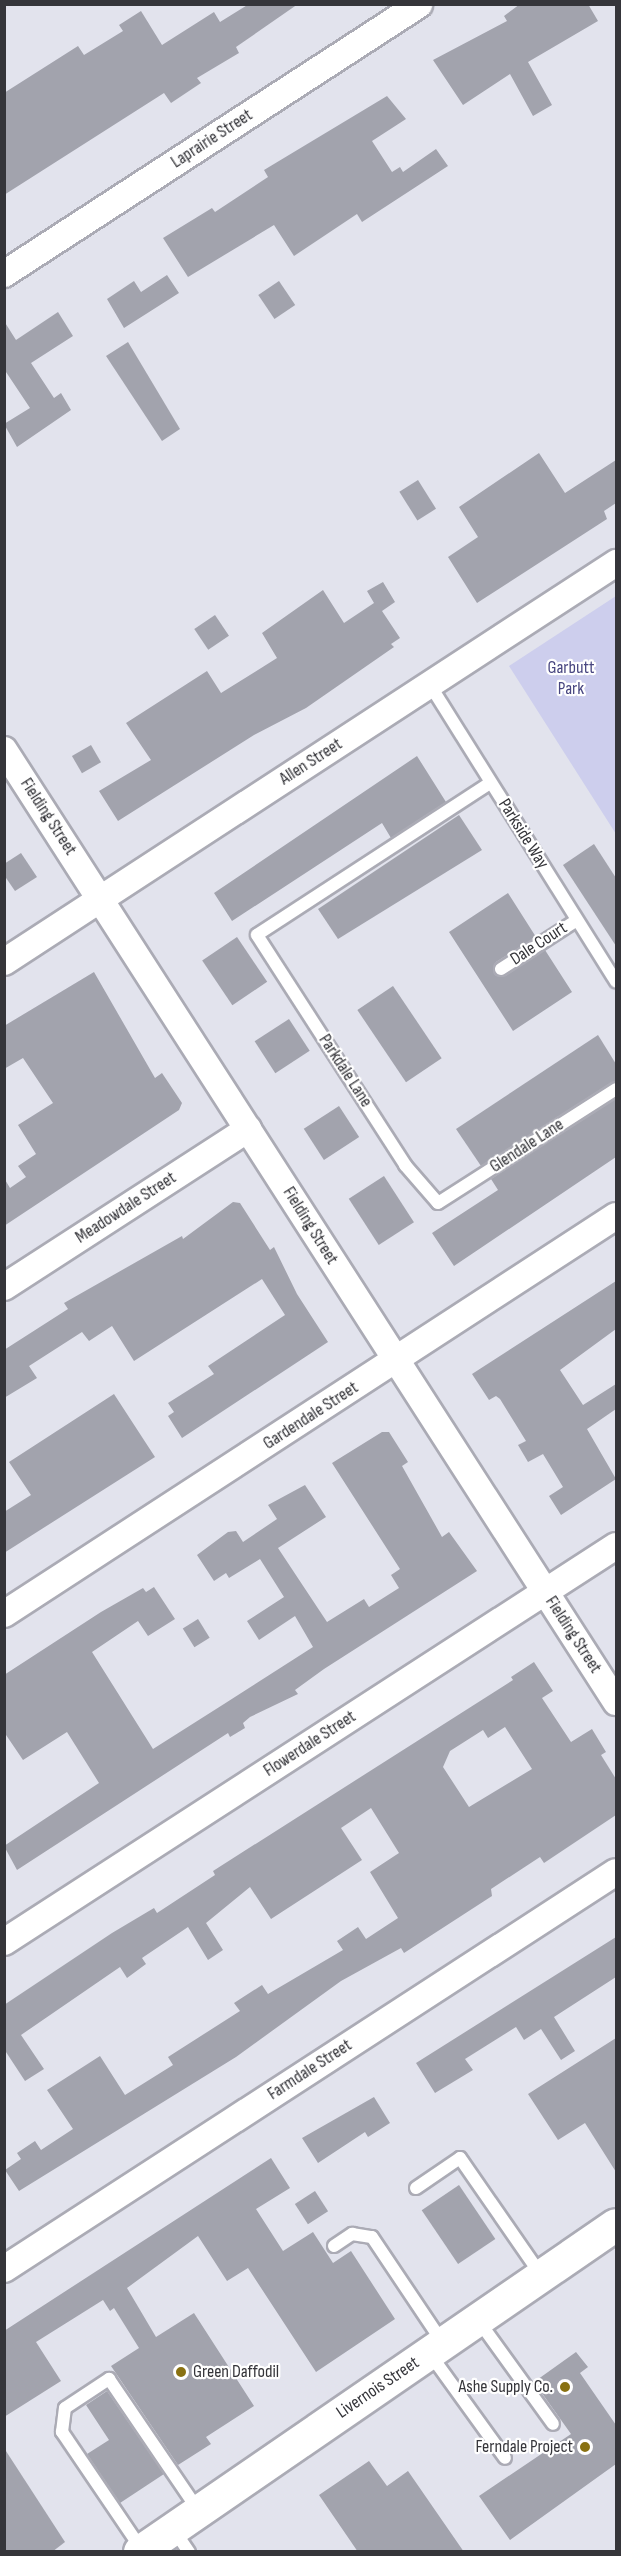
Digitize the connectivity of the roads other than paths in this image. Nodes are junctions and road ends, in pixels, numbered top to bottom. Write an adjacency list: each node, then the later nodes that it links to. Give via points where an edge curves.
1 (419, 4): 2 (street, Laprairie Street)
2 (4, 274)
3 (616, 562): 4 (street, Allen Street)
4 (430, 685): 6 (lane, Parkside Way); 7 (street, Allen Street)
5 (4, 750): 7 (street, Fielding Street)
6 (490, 783): 8 (lane, Parkside Way); 14 (lane, Parkdale Lane, via 257,935 405,1165)
7 (100, 899): 9 (street, Allen Street); 13 (street, Fielding Street)
8 (577, 920): 10 (lane, Dale Court); 11 (lane, Parkside Way)
9 (4, 962)
10 (501, 969)
11 (616, 982)
12 (616, 1089): 14 (lane, Glendale Lane)
13 (248, 1129): 16 (street, Meadowdale Street); 17 (street, Fielding Street)
14 (438, 1203)
15 (616, 1216): 17 (street, Gardendale Street)
16 (4, 1287)
17 (396, 1362): 19 (street, Fielding Street); 20 (street, Gardendale Street)
18 (616, 1546): 19 (street, Flowerdale Street)
19 (546, 1592): 21 (street, Fielding Street); 23 (street, Flowerdale Street)
20 (4, 1614)
21 (616, 1702)
22 (616, 1872): 27 (street, Farmdale Street)
23 (4, 1942)
24 (416, 2188): 28 (lane, via 460,2158)
25 (616, 2225): 28 (street, Livernois Street)
26 (334, 2246): 30 (lane, via 351,2234 372,2236)
27 (4, 2269)
28 (542, 2276): 29 (street, Livernois Street)
29 (478, 2320): 30 (street, Livernois Street); 31 (lane)
30 (436, 2349): 32 (lane); 33 (street, Livernois Street)
31 (553, 2424)
32 (505, 2458)
33 (199, 2511): 34 (street, Livernois Street); 35 (lane, via 109,2379 65,2408 62,2432)
34 (181, 2540): 35 (street, Livernois Street)
35 (141, 2551)

